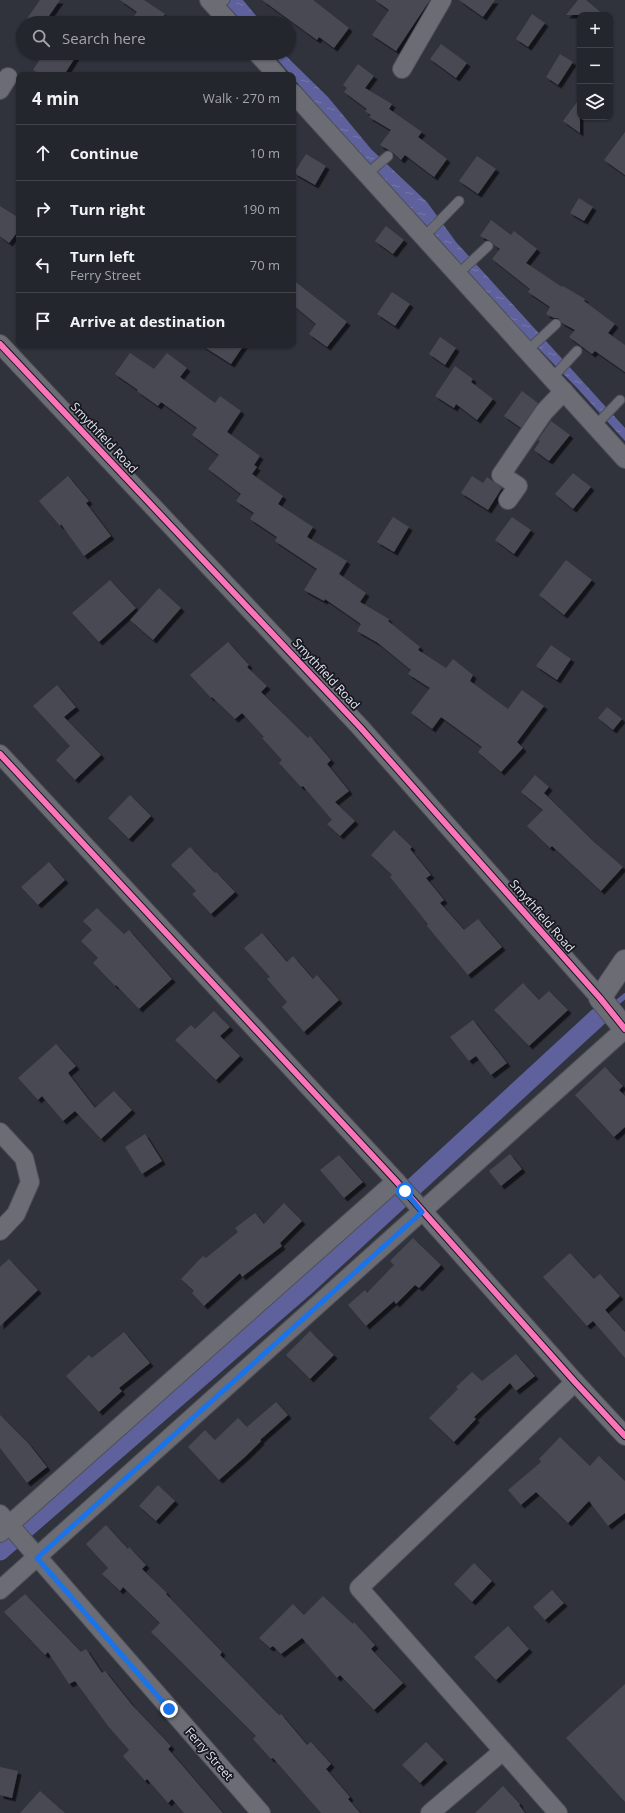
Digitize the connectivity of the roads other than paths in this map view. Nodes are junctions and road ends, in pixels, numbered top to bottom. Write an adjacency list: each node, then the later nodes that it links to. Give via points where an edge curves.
1 (442, 0): 5 (street)
2 (218, 3): 3 (street)
3 (226, 16)
4 (263, 60): 6 (street)
5 (402, 69)
6 (274, 72)
7 (296, 96): 9 (street)
8 (386, 158): 9 (lane)
9 (369, 173): 11 (street)
10 (459, 201): 11 (lane)
11 (426, 234): 13 (street)
12 (488, 246): 13 (lane)
13 (460, 273): 16 (street)
14 (556, 324): 16 (lane)
15 (0, 344): 25 (street, Smythfield Road, via 360,727)
16 (529, 349): 18 (street)
17 (577, 351): 18 (lane)
18 (558, 381): 20 (street); 22 (street, via 544,412 502,475 518,486)
19 (620, 400): 20 (lane)
20 (597, 423): 21 (street)
21 (625, 459)
22 (508, 500)
23 (0, 754): 28 (street)
24 (625, 961): 25 (street)
25 (600, 998): 26 (street, Smythfield Road)
26 (625, 1029): 29 (street)
27 (0, 1132): 30 (street, via 24,1158 30,1182 16,1214)
28 (396, 1181): 29 (street); 33 (street)
29 (422, 1212): 31 (street); 34 (street)
30 (0, 1232)
31 (575, 1382): 32 (street); 36 (street, via 359,1588)
32 (625, 1436)
33 (3, 1524): 34 (street, Ferry Street)
34 (37, 1558): 35 (street); 37 (street, Ferry Street)
35 (0, 1590)
36 (503, 1750): 38 (street); 39 (street)
37 (261, 1813)
38 (430, 1813)
39 (558, 1813)

